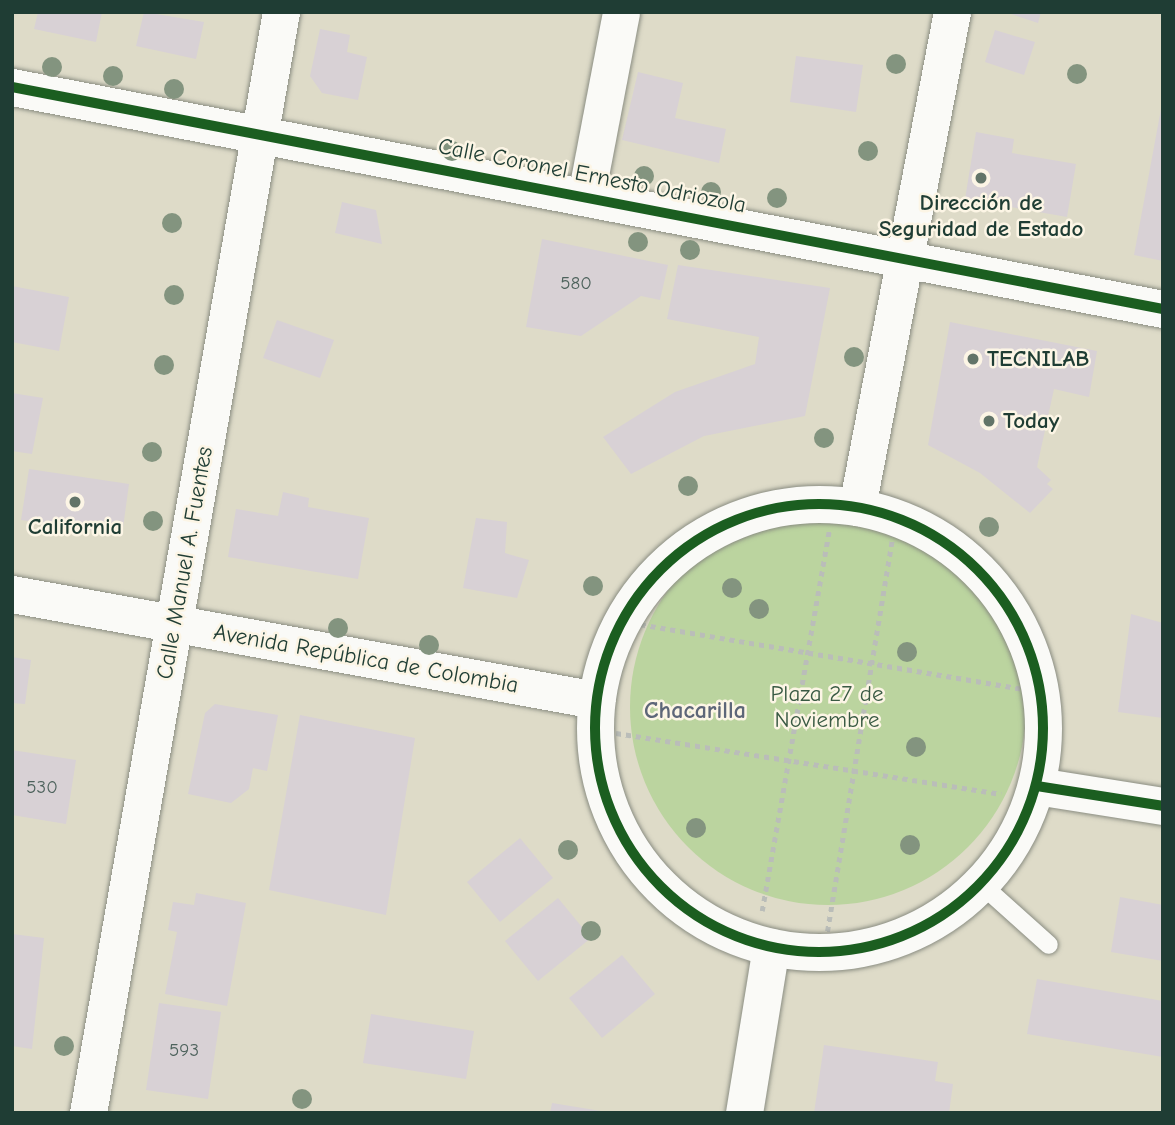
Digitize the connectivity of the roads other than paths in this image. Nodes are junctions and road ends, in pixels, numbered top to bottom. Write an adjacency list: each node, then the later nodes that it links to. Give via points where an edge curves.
1 (281, 12): 5 (street, Calle Manuel A. Fuentes)
2 (621, 12): 6 (street)
3 (952, 12): 7 (street)
4 (12, 87): 5 (street, Calle Coronel Ernesto Odriozola)
5 (258, 132): 6 (street, Calle Coronel Ernesto Odriozola); 11 (street, Calle Manuel A. Fuentes)
6 (586, 196): 7 (street, Calle Coronel Ernesto Odriozola)
7 (904, 258): 8 (street, Calle Coronel Ernesto Odriozola); 9 (street)
8 (1163, 309)
9 (845, 506): 12 (street, via 776,508 723,525 674,555 621,621 609,646); 13 (street, via 885,513 937,538 981,574 1010,611 1028,645 1042,701)
10 (12, 594): 11 (street, Avenida República de Colombia)
11 (175, 625): 12 (street, Avenida República de Colombia); 18 (street, Calle Manuel A. Fuentes)
12 (595, 715): 16 (street, via 607,804 645,869 701,918)
13 (1035, 792): 14 (street); 15 (street, via 1012,844)
14 (1163, 806)
15 (981, 884): 16 (street, via 937,919 885,942 828,952); 17 (lane)
16 (766, 932): 19 (street)
17 (1049, 945)
18 (88, 1113)
19 (744, 1113)

